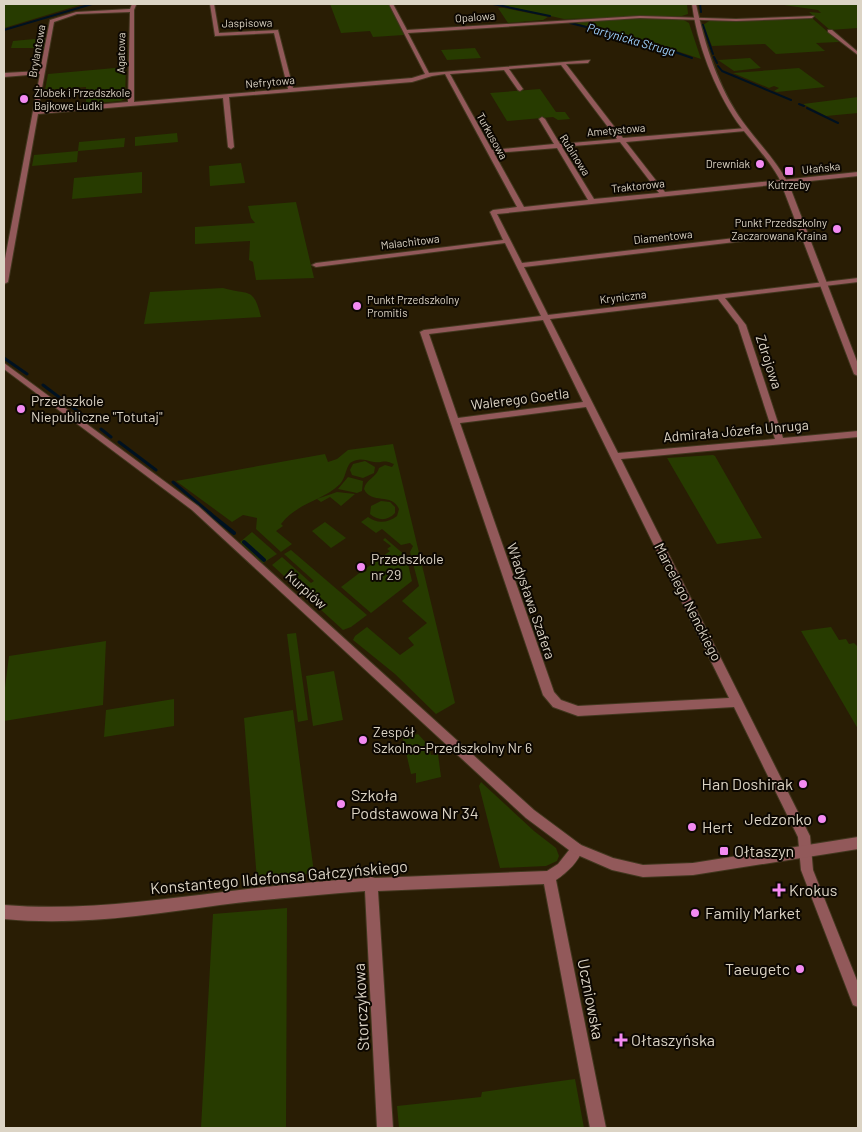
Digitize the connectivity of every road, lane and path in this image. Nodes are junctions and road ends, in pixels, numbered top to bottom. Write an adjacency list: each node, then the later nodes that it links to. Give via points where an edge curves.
1 (212, 4): 18 (street, Jaspisowa, via 217,35 276,31)
2 (391, 4): 8 (street)
3 (694, 4): 6 (street)
4 (133, 7): 13 (street, Brylantowa, via 76,13 52,21); 20 (street, Agatowa)
5 (812, 17): 6 (street, Opalowa)
6 (696, 18): 8 (street, Opalowa, via 613,18); 23 (street, via 721,88)
7 (830, 31): 9 (street)
8 (405, 32): 15 (street)
9 (858, 54)
10 (588, 61): 11 (street, Nefrytowa)
11 (562, 63): 12 (street, Nefrytowa); 24 (street)
12 (506, 68): 14 (street, Nefrytowa); 17 (street)
13 (43, 72): 16 (street); 21 (street, Brylantowa)
14 (446, 72): 15 (street, Nefrytowa); 27 (street, Turkusowa)
15 (427, 74): 18 (street, Nefrytowa, via 412,80)
16 (4, 75)
17 (520, 89)
18 (291, 90): 19 (street, Nefrytowa)
19 (226, 96): 20 (street, Nefrytowa); 26 (street)
20 (131, 103): 21 (street, Nefrytowa)
21 (36, 112): 39 (street, Brylantowa)
22 (542, 119): 25 (street, Rubinowa)
23 (745, 128): 24 (street, Ametystowa); 29 (street)
24 (622, 140): 25 (street, Ametystowa); 30 (street)
25 (557, 146): 27 (street, Ametystowa); 31 (street, Rubinowa)
26 (231, 147)
27 (490, 152): 32 (street, Turkusowa)
28 (858, 174): 29 (street, Ułańska)
29 (785, 182): 30 (street, Traktorowa); 34 (street)
30 (663, 194): 31 (street, Traktorowa)
31 (592, 201): 32 (street, Traktorowa)
32 (520, 208): 33 (street, Traktorowa)
33 (493, 212): 35 (street, Marcelego Nenckiego)
34 (808, 239): 37 (street, Diamentowa, via 752,238); 40 (street)
35 (508, 241): 36 (street, Malachitowa); 37 (street, Marcelego Nenckiego)
36 (316, 265)
37 (520, 265): 42 (street, Marcelego Nenckiego)
38 (858, 280): 40 (street, Kryniczna)
39 (4, 282)
40 (825, 284): 41 (street, Kryniczna); 45 (street)
41 (720, 297): 42 (street, Kryniczna); 49 (street, Zdrojowa, via 742,325)
42 (547, 318): 43 (street, Kryniczna); 46 (street, Marcelego Nenckiego)
43 (424, 332): 47 (street, Władysława Szafera)
44 (5, 369): 53 (street, Kurpiów, via 195,508 530,814)
45 (858, 374)
46 (590, 404): 47 (street, Walerego Goetla); 50 (street, Marcelego Nenckiego)
47 (454, 421): 51 (street, Władysława Szafera, via 544,686 557,704 572,711 587,711)
48 (858, 434): 49 (street, Admirała Józefa Unruga)
49 (780, 441): 50 (street, Admirała Józefa Unruga)
50 (616, 456): 51 (street, Marcelego Nenckiego)
51 (737, 702): 54 (street, Marcelego Nenckiego, via 804,836)
52 (858, 843): 54 (street, Kurpiów)
53 (577, 849): 54 (street, Kurpiów, via 612,864 652,871 694,869); 55 (street, via 564,868)
54 (806, 851): 58 (street, Marcelego Nenckiego, via 808,870)
55 (550, 877): 56 (street, Konstantego Ildefonsa Gałczyńskiego); 60 (street, Uczniowska)
56 (371, 883): 57 (street, Konstantego Ildefonsa Gałczyńskiego, via 65,915); 59 (street, Storczykowa)
57 (4, 912)
58 (858, 1000)
59 (385, 1128)
60 (598, 1128)

